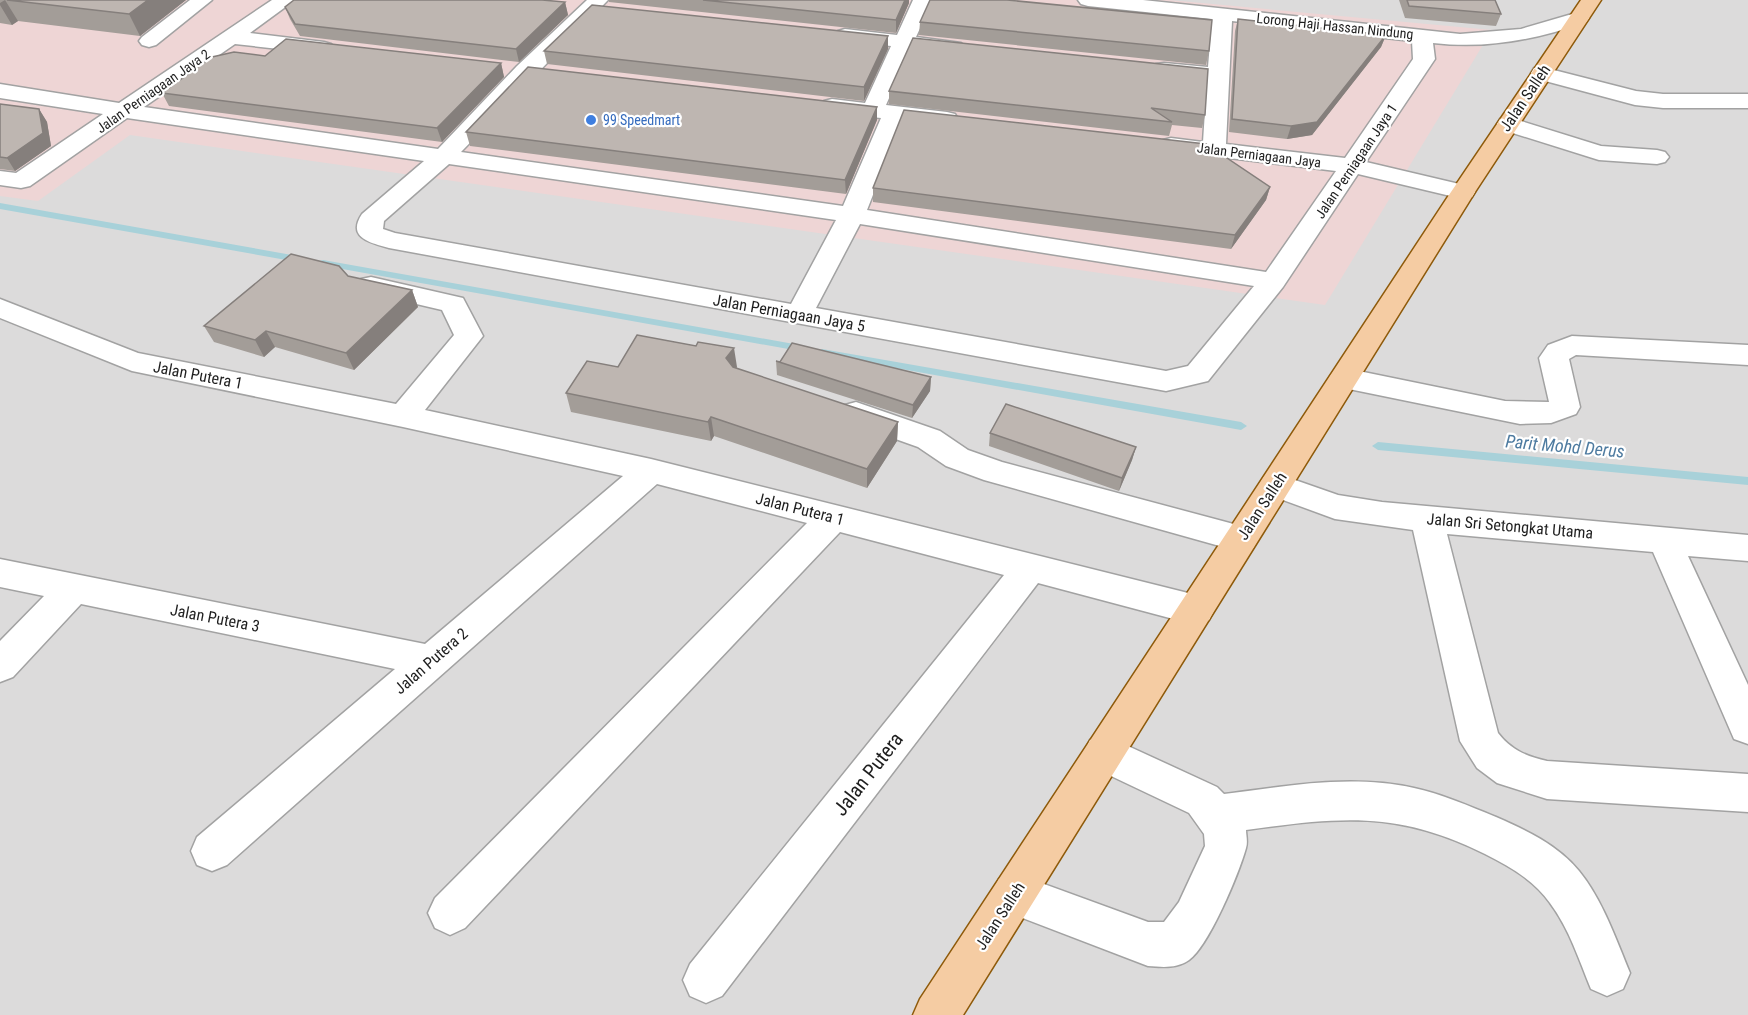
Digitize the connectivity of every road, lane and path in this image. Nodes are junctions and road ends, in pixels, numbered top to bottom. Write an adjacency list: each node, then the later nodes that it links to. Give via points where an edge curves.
1 (202, 0): 12 (street)
2 (285, 0): 11 (street, Jalan Perniagaan Jaya 2)
3 (923, 0): 13 (street)
4 (1088, 0): 8 (street, Lorong Haji Hassan Nindung)
5 (569, 7): 6 (street)
6 (600, 7): 17 (street)
7 (1585, 9): 10 (street, Lorong Haji Hassan Nindung, via 1533,34 1498,40); 19 (main road, Jalan Salleh)
8 (1222, 13): 10 (street, Lorong Haji Hassan Nindung); 20 (street)
9 (824, 33): 13 (street)
10 (1422, 36): 32 (street, Jalan Perniagaan Jaya 1, via 1424,59)
11 (231, 37): 15 (street); 24 (street, Jalan Perniagaan Jaya 2)
12 (149, 41)
13 (906, 42): 14 (street); 25 (street)
14 (969, 48)
15 (346, 51)
16 (1147, 67): 20 (street)
17 (514, 69): 18 (street); 30 (street)
18 (548, 73)
19 (1542, 73): 22 (street, via 1635,98); 27 (main road, Jalan Salleh)
20 (1219, 75): 29 (street)
21 (0, 91): 24 (street)
22 (1748, 101)
23 (814, 104): 25 (street)
24 (124, 111): 30 (street); 33 (street, Jalan Perniagaan Jaya 2)
25 (883, 112): 26 (street); 35 (street)
26 (973, 122)
27 (1508, 124): 31 (street, via 1599,153); 34 (main road, Jalan Salleh)
28 (1145, 142): 29 (street, Jalan Perniagaan Jaya)
29 (1214, 150): 32 (street, Jalan Perniagaan Jaya)
30 (443, 157): 35 (street); 39 (street, Jalan Perniagaan Jaya 5, via 371,219 370,233 389,240)
31 (1657, 157)
32 (1353, 166): 34 (street, Jalan Perniagaan Jaya); 36 (street, Jalan Perniagaan Jaya 1)
33 (10, 180)
34 (1462, 192): 41 (main road, Jalan Salleh)
35 (852, 215): 36 (street); 39 (street)
36 (1273, 281): 39 (street, Jalan Perniagaan Jaya 5, via 1198,374 1167,381)
37 (366, 284): 43 (street, via 453,304 469,336)
38 (0, 308): 43 (street, Jalan Putera 1, via 132,361)
39 (799, 314)
40 (1748, 355): 41 (street, via 1572,345 1554,358 1565,407 1555,413 1505,412)
41 (1344, 378): 45 (main road, Jalan Salleh)
42 (833, 406): 48 (street, via 930,439 957,458 995,472)
43 (403, 416): 44 (street, Jalan Putera 1)
44 (651, 471): 46 (street, Jalan Putera 1); 55 (street, Jalan Putera 2)
45 (1275, 485): 47 (street, Jalan Sri Setongkat Utama, via 1335,507); 48 (main road, Jalan Salleh)
46 (833, 518): 51 (street, Jalan Putera 1); 63 (street)
47 (1427, 519): 49 (street, Jalan Sri Setongkat Utama); 59 (street, via 1480,741 1491,755 1511,770 1547,780)
48 (1241, 539): 54 (main road, Jalan Salleh)
49 (1664, 540): 50 (street, Jalan Sri Setongkat Utama); 57 (street)
50 (1748, 548)
51 (1030, 568): 54 (street, Jalan Putera 1); 65 (street, Jalan Putera)
52 (0, 573): 53 (street, Jalan Putera 3)
53 (73, 589): 55 (street, Jalan Putera 3); 56 (street)
54 (1196, 610): 58 (main road, Jalan Salleh)
55 (431, 661): 61 (street, Jalan Putera 2)
56 (0, 666)
57 (1748, 727)
58 (1104, 753): 60 (street, via 1203,800); 62 (main road, Jalan Salleh)
59 (1748, 793)
60 (1215, 814): 62 (street, via 1225,830 1226,846 1196,918 1172,945 1148,944); 64 (street, via 1330,801 1412,806 1440,814 1503,841 1547,867 1566,888)
61 (212, 851)
62 (1014, 894): 66 (main road, Jalan Salleh)
63 (450, 912)
64 (1607, 973)
65 (706, 980)
66 (936, 1015)

